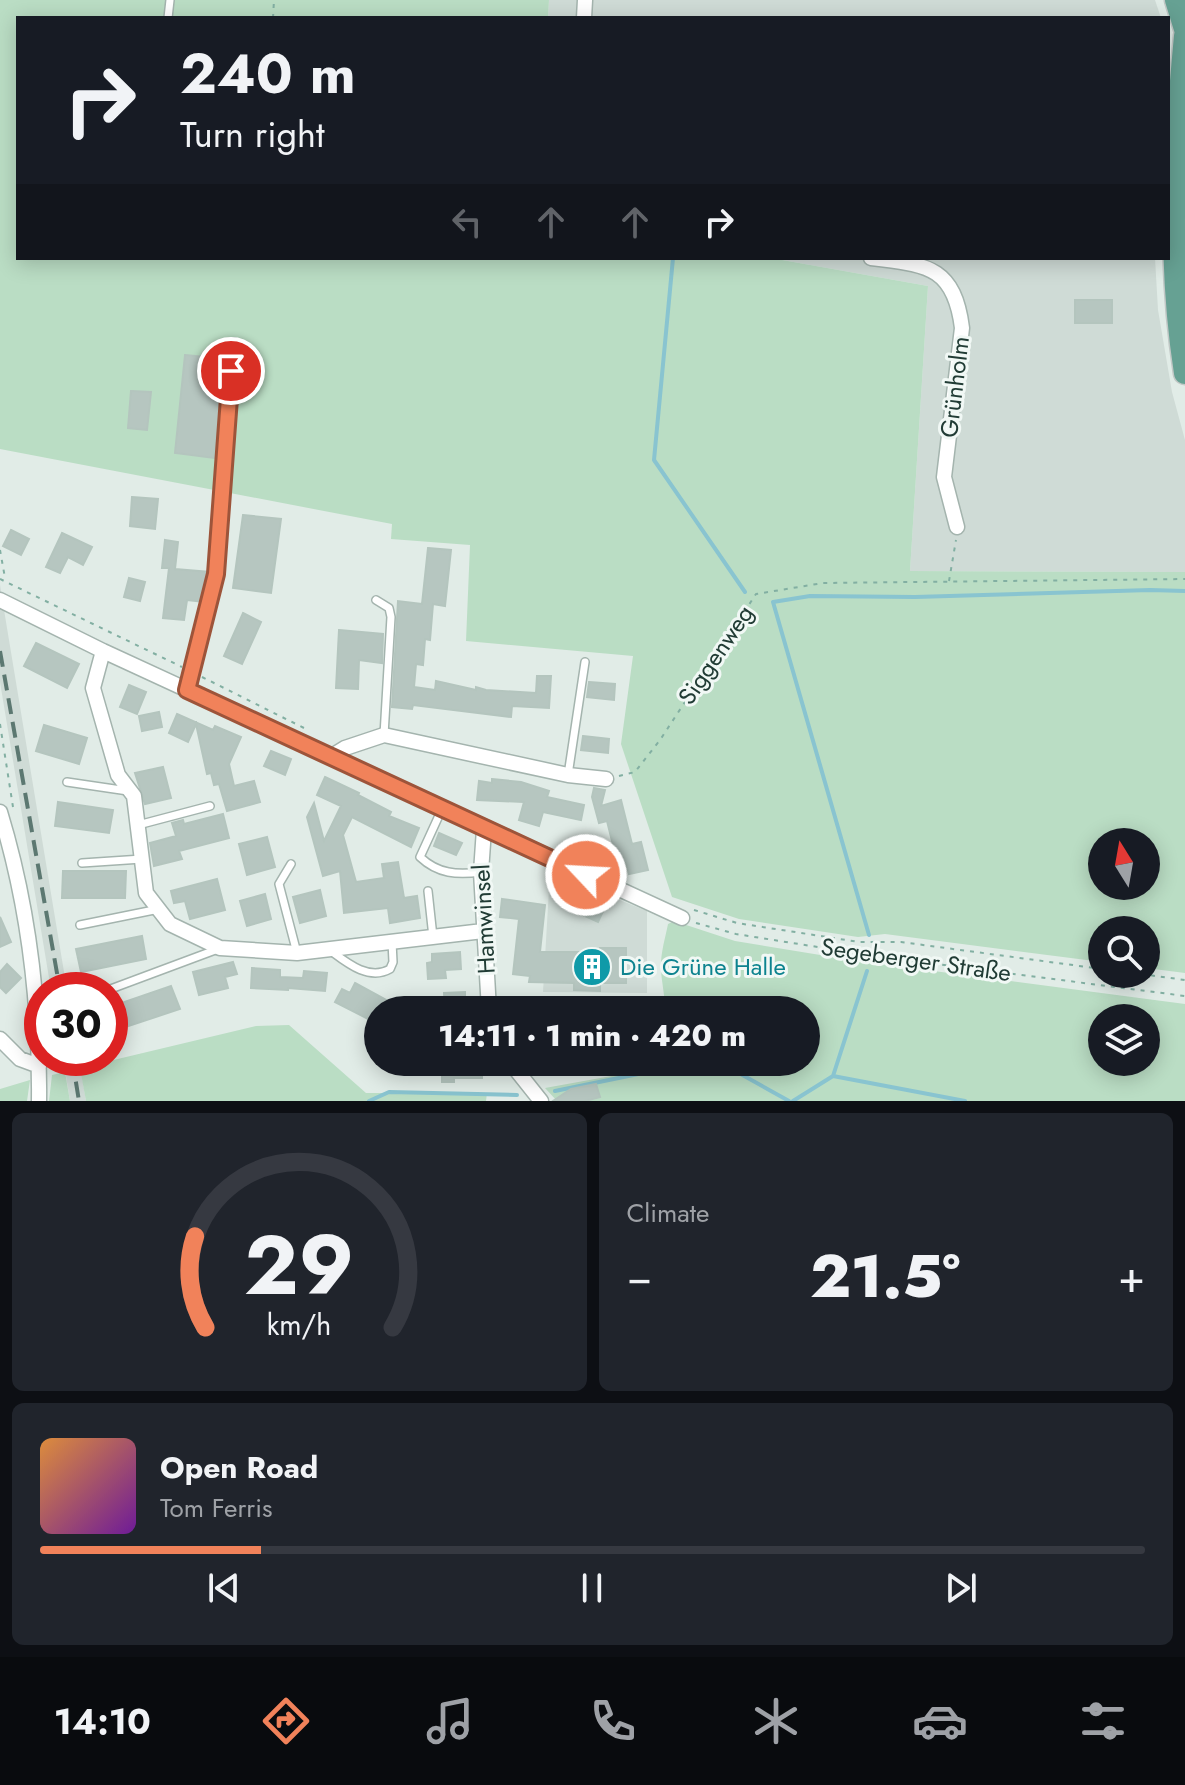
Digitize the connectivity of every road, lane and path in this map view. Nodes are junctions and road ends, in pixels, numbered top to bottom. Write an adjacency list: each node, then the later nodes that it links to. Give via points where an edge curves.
1 (1176, 0): 2 (main road)
2 (1185, 29)
3 (1185, 36): 6 (main road, via 1172,204)
4 (888, 260): 7 (street, Grünholm, via 922,264 944,280 960,310 944,477)
5 (234, 342): 16 (lane, via 216,574)
6 (1185, 373)
7 (957, 527): 11 (path)
8 (0, 550): 9 (path, via 5,579)
9 (0, 579)
10 (1185, 579): 11 (path, Siggenweg)
11 (949, 582): 21 (path, Siggenweg, via 823,583 756,594 635,772)
12 (0, 600): 14 (street)
13 (376, 600): 18 (lane, via 389,608 391,617)
14 (103, 651): 16 (street); 23 (street, via 93,688 118,775)
15 (585, 662): 20 (lane)
16 (187, 690): 19 (street)
17 (0, 724): 26 (path)
18 (384, 735): 19 (street); 20 (street)
19 (332, 756): 25 (street)
20 (568, 775): 21 (street)
21 (606, 779)
22 (67, 782): 23 (lane)
23 (130, 791): 27 (street)
24 (210, 806): 27 (lane)
25 (442, 809): 28 (street); 32 (lane, via 420,857 445,872)
26 (7, 812): 45 (street)
27 (138, 825): 29 (street)
28 (484, 829): 32 (street, Hamwinsel); 36 (street)
29 (142, 859): 30 (lane); 34 (street, via 146,893)
30 (82, 863)
31 (291, 864): 43 (lane, via 279,884)
32 (481, 872): 38 (street, Hamwinsel)
33 (428, 891): 39 (lane)
34 (159, 909): 37 (lane); 41 (street, via 170,924)
35 (702, 914): 44 (path, via 859,942 901,942)
36 (682, 918): 50 (path, Segeberger Straße, via 736,934 874,956)
37 (80, 925)
38 (483, 931): 39 (street); 49 (street, Hamwinsel)
39 (433, 937): 40 (street)
40 (392, 942): 42 (street); 42 (lane, via 393,962 380,973 363,971)
41 (220, 948): 43 (street); 48 (lane)
42 (328, 949): 43 (street)
43 (297, 953)
44 (1088, 967)
45 (33, 972)
46 (1160, 977): 47 (path)
47 (1185, 980)
48 (128, 982)
49 (488, 996)
50 (1185, 996)
51 (0, 1039): 52 (street)
52 (24, 1060)
53 (39, 1076): 55 (street)
54 (521, 1076): 56 (street)
55 (39, 1101)
56 (541, 1101)

